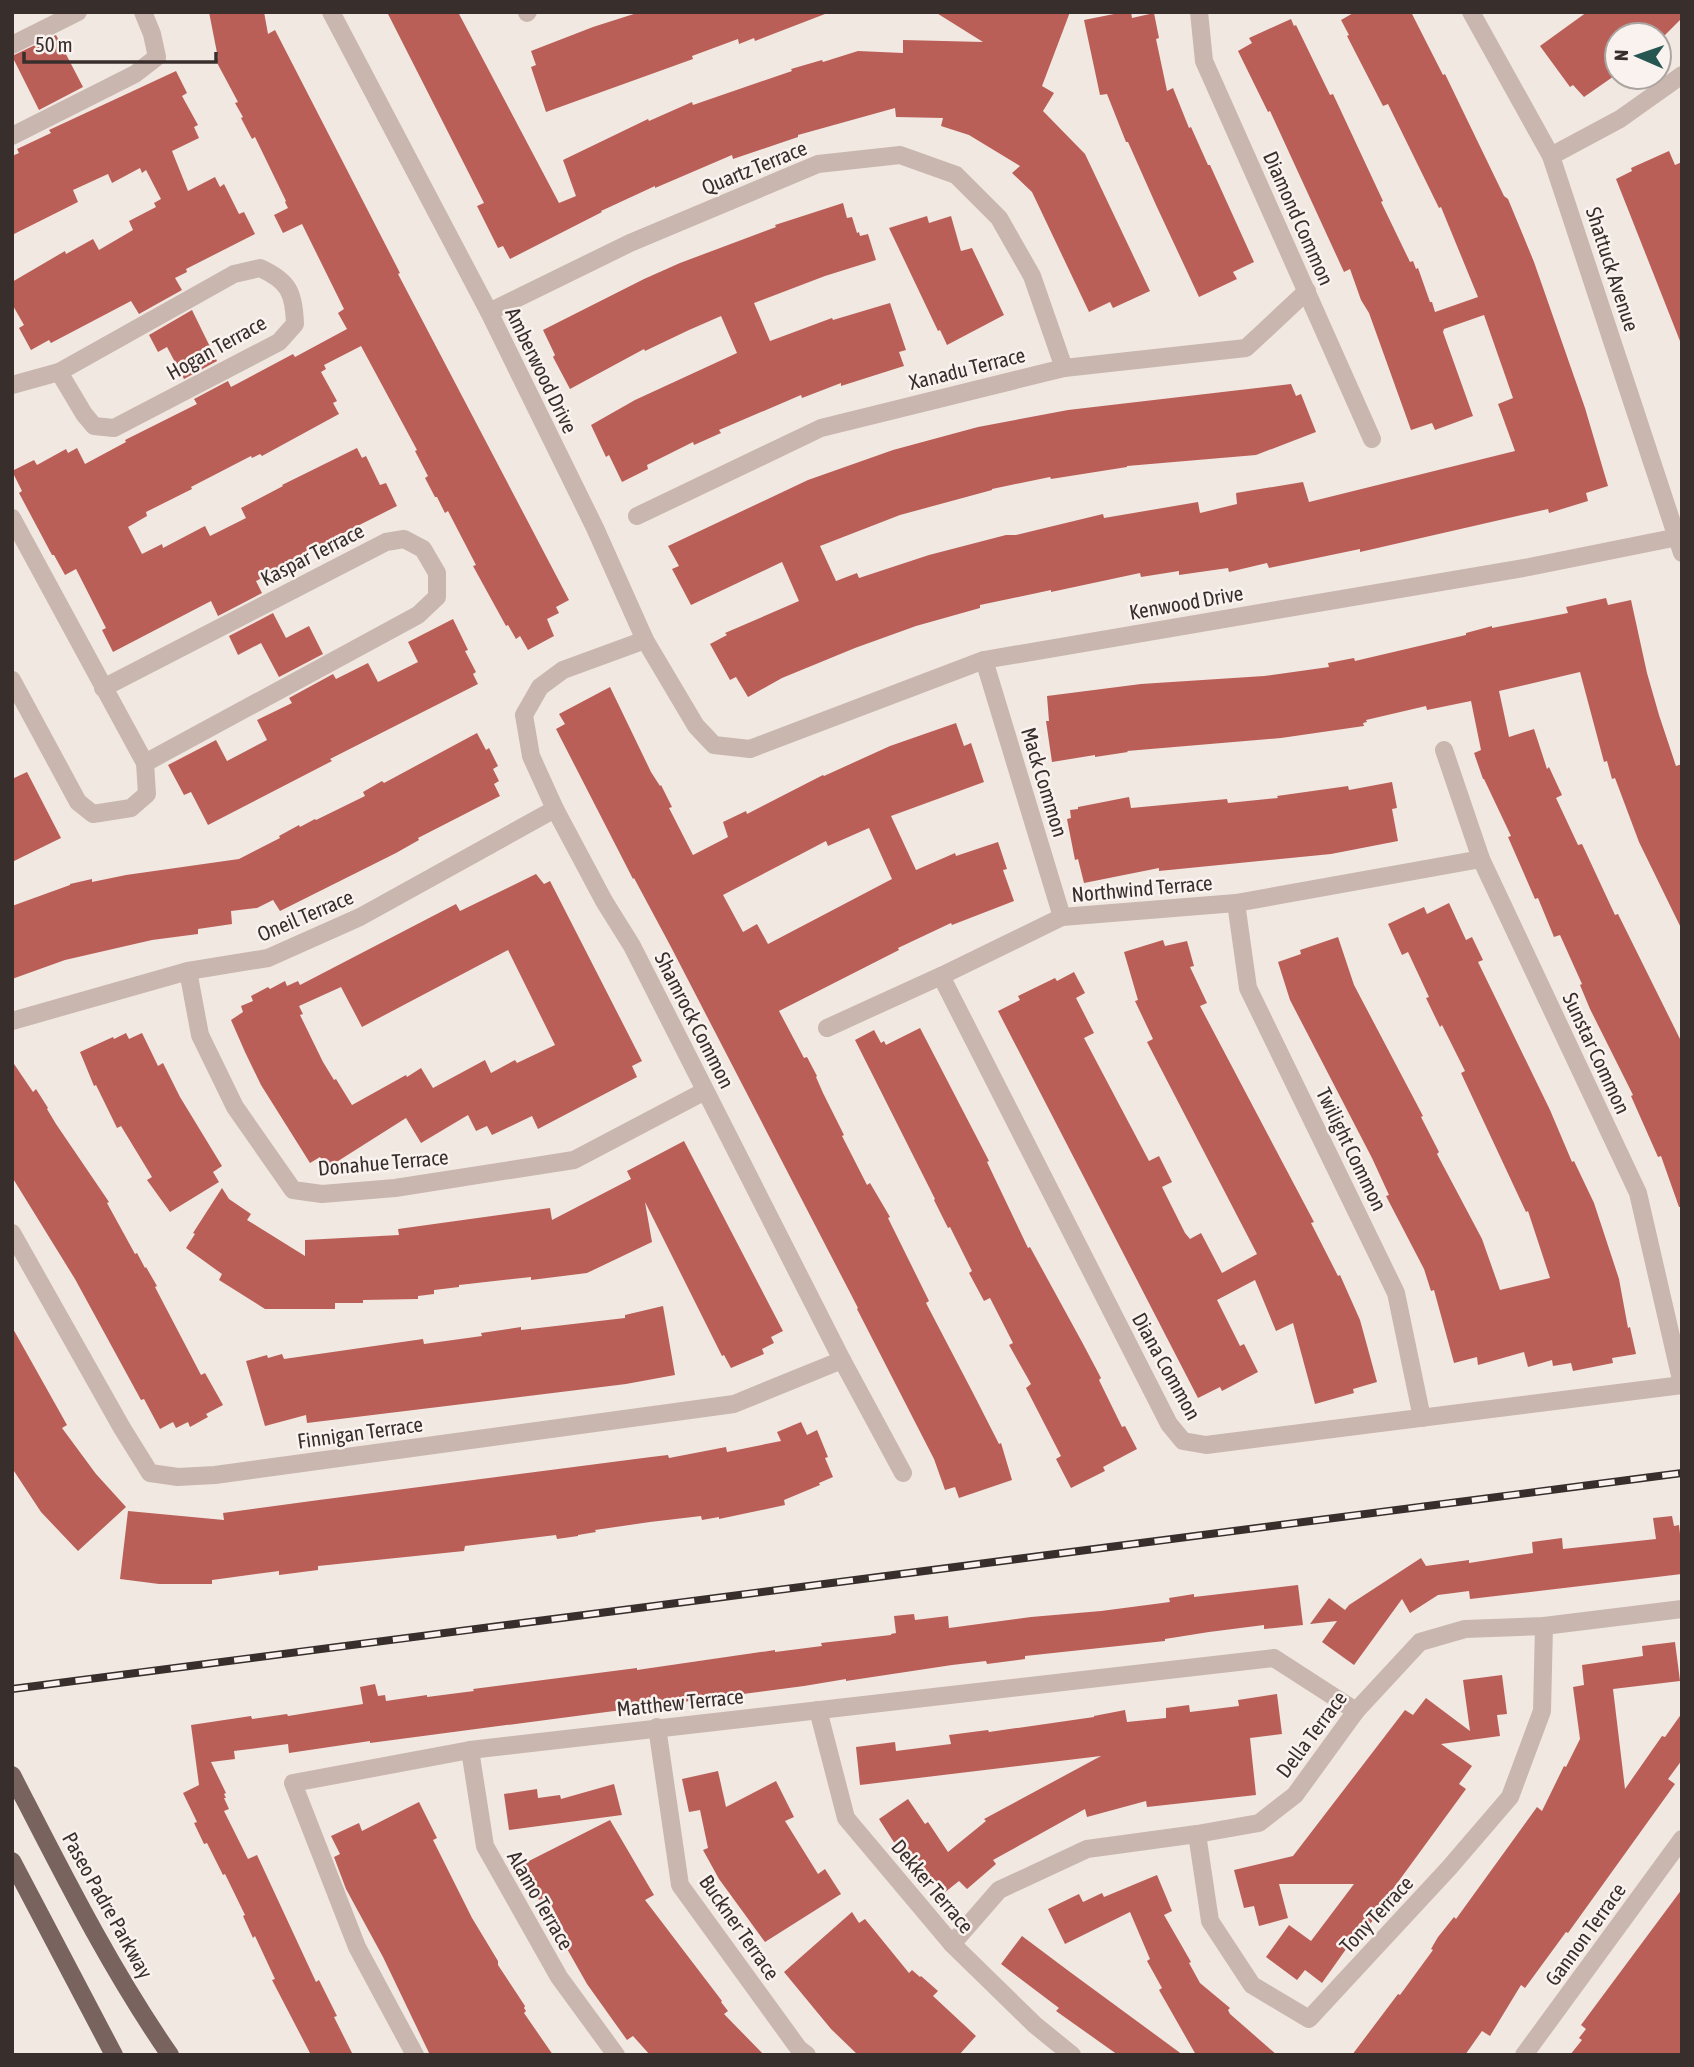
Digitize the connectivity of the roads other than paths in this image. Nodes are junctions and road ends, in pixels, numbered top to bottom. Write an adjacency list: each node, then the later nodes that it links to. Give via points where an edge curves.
1 (78, 12): 6 (street)
2 (143, 12): 8 (street, via 157,57 135,74)
3 (331, 12): 11 (street, Amberwood Drive)
4 (1199, 12): 10 (street, Diamond Common, via 1204,61)
5 (1471, 12): 9 (street, Shattuck Avenue)
6 (12, 45)
7 (1682, 75): 9 (street, via 1620,119)
8 (12, 136)
9 (1551, 156): 18 (street, Shattuck Avenue)
10 (1307, 291): 12 (street, Xanadu Terrace, via 1246,348); 15 (street, Diamond Common)
11 (489, 312): 12 (street, Quartz Terrace, via 630,243 818,164 900,155 956,175 999,218 1032,276); 19 (street, Amberwood Drive)
12 (1064, 368): 16 (street, Xanadu Terrace, via 821,428)
13 (59, 372): 13 (street, Hogan Terrace, via 234,274 260,268 279,277 294,302 295,324 279,342 114,428 94,426); 14 (street, Hogan Terrace)
14 (12, 385)
15 (1372, 439)
16 (637, 516)
17 (12, 518): 22 (street)
18 (1680, 545): 20 (street, Kenwood Drive)
19 (645, 640): 23 (street, Amberwood Drive, via 696,726); 26 (street, Shamrock Common, via 563,670 540,687 524,715 531,756)
20 (984, 660): 23 (street, Kenwood Drive, via 750,749); 29 (street, Mack Common)
21 (12, 680): 25 (street, via 78,802 93,814 131,808 147,794)
22 (103, 688): 25 (street); 25 (street, Kaspar Terrace, via 386,542 404,539 423,549 437,573 438,597 418,615)
23 (714, 745)
24 (1444, 750): 27 (street, Sunstar Common)
25 (145, 763)
26 (555, 809): 30 (street, Oneil Terrace, via 360,917 268,958); 34 (street, Shamrock Common, via 632,946)
27 (1481, 859): 28 (street, Northwind Terrace); 37 (street, Sunstar Common, via 1637,1194)
28 (1236, 903): 29 (street, Northwind Terrace); 38 (street, Twilight Common, via 1248,988 1396,1293)
29 (1062, 917): 31 (street, Northwind Terrace)
30 (188, 971): 32 (street, Oneil Terrace); 34 (street, Donahue Terrace, via 200,1035 235,1107 293,1190 322,1194 395,1188 574,1160)
31 (941, 976): 33 (street, Northwind Terrace); 38 (street, Diana Common, via 1169,1424 1183,1441 1206,1445)
32 (12, 1021)
33 (827, 1028)
34 (705, 1091): 36 (street, Shamrock Common)
35 (12, 1233): 36 (street, Finnigan Terrace, via 150,1473 215,1475 734,1404)
36 (842, 1360): 39 (street, Shamrock Common)
37 (1682, 1384): 38 (street, Diana Common)
38 (1422, 1418)
39 (903, 1473)
40 (1682, 1609): 41 (street, Della Terrace)
41 (1544, 1626): 43 (street, Della Terrace, via 1465,1629 1420,1642); 47 (street, Tony Terrace, via 1542,1711 1510,1797 1309,2019 1252,1985 1210,1921)
42 (818, 1710): 43 (street, Matthew Terrace, via 1274,1658); 44 (street, Matthew Terrace); 50 (street, Dekker Terrace, via 846,1818)
43 (1356, 1711): 47 (street, Della Terrace, via 1295,1795 1259,1823)
44 (657, 1727): 45 (street, Matthew Terrace); 55 (street, Buckner Terrace, via 680,1885)
45 (471, 1750): 53 (street, Matthew Terrace, via 293,1783 357,1947); 54 (street, Alamo Terrace, via 485,1846 559,1977)
46 (12, 1775): 52 (main road, Paseo Padre Parkway, via 98,1938)
47 (1197, 1834): 50 (street, Della Terrace, via 1087,1849 999,1890)
48 (1682, 1839): 57 (street, Gannon Terrace)
49 (12, 1861): 51 (main road)
50 (952, 1944): 56 (street, Dekker Terrace)
51 (114, 2055)
52 (170, 2055)
53 (415, 2055)
54 (616, 2055)
55 (807, 2055)
56 (1072, 2055)
57 (1524, 2055)

